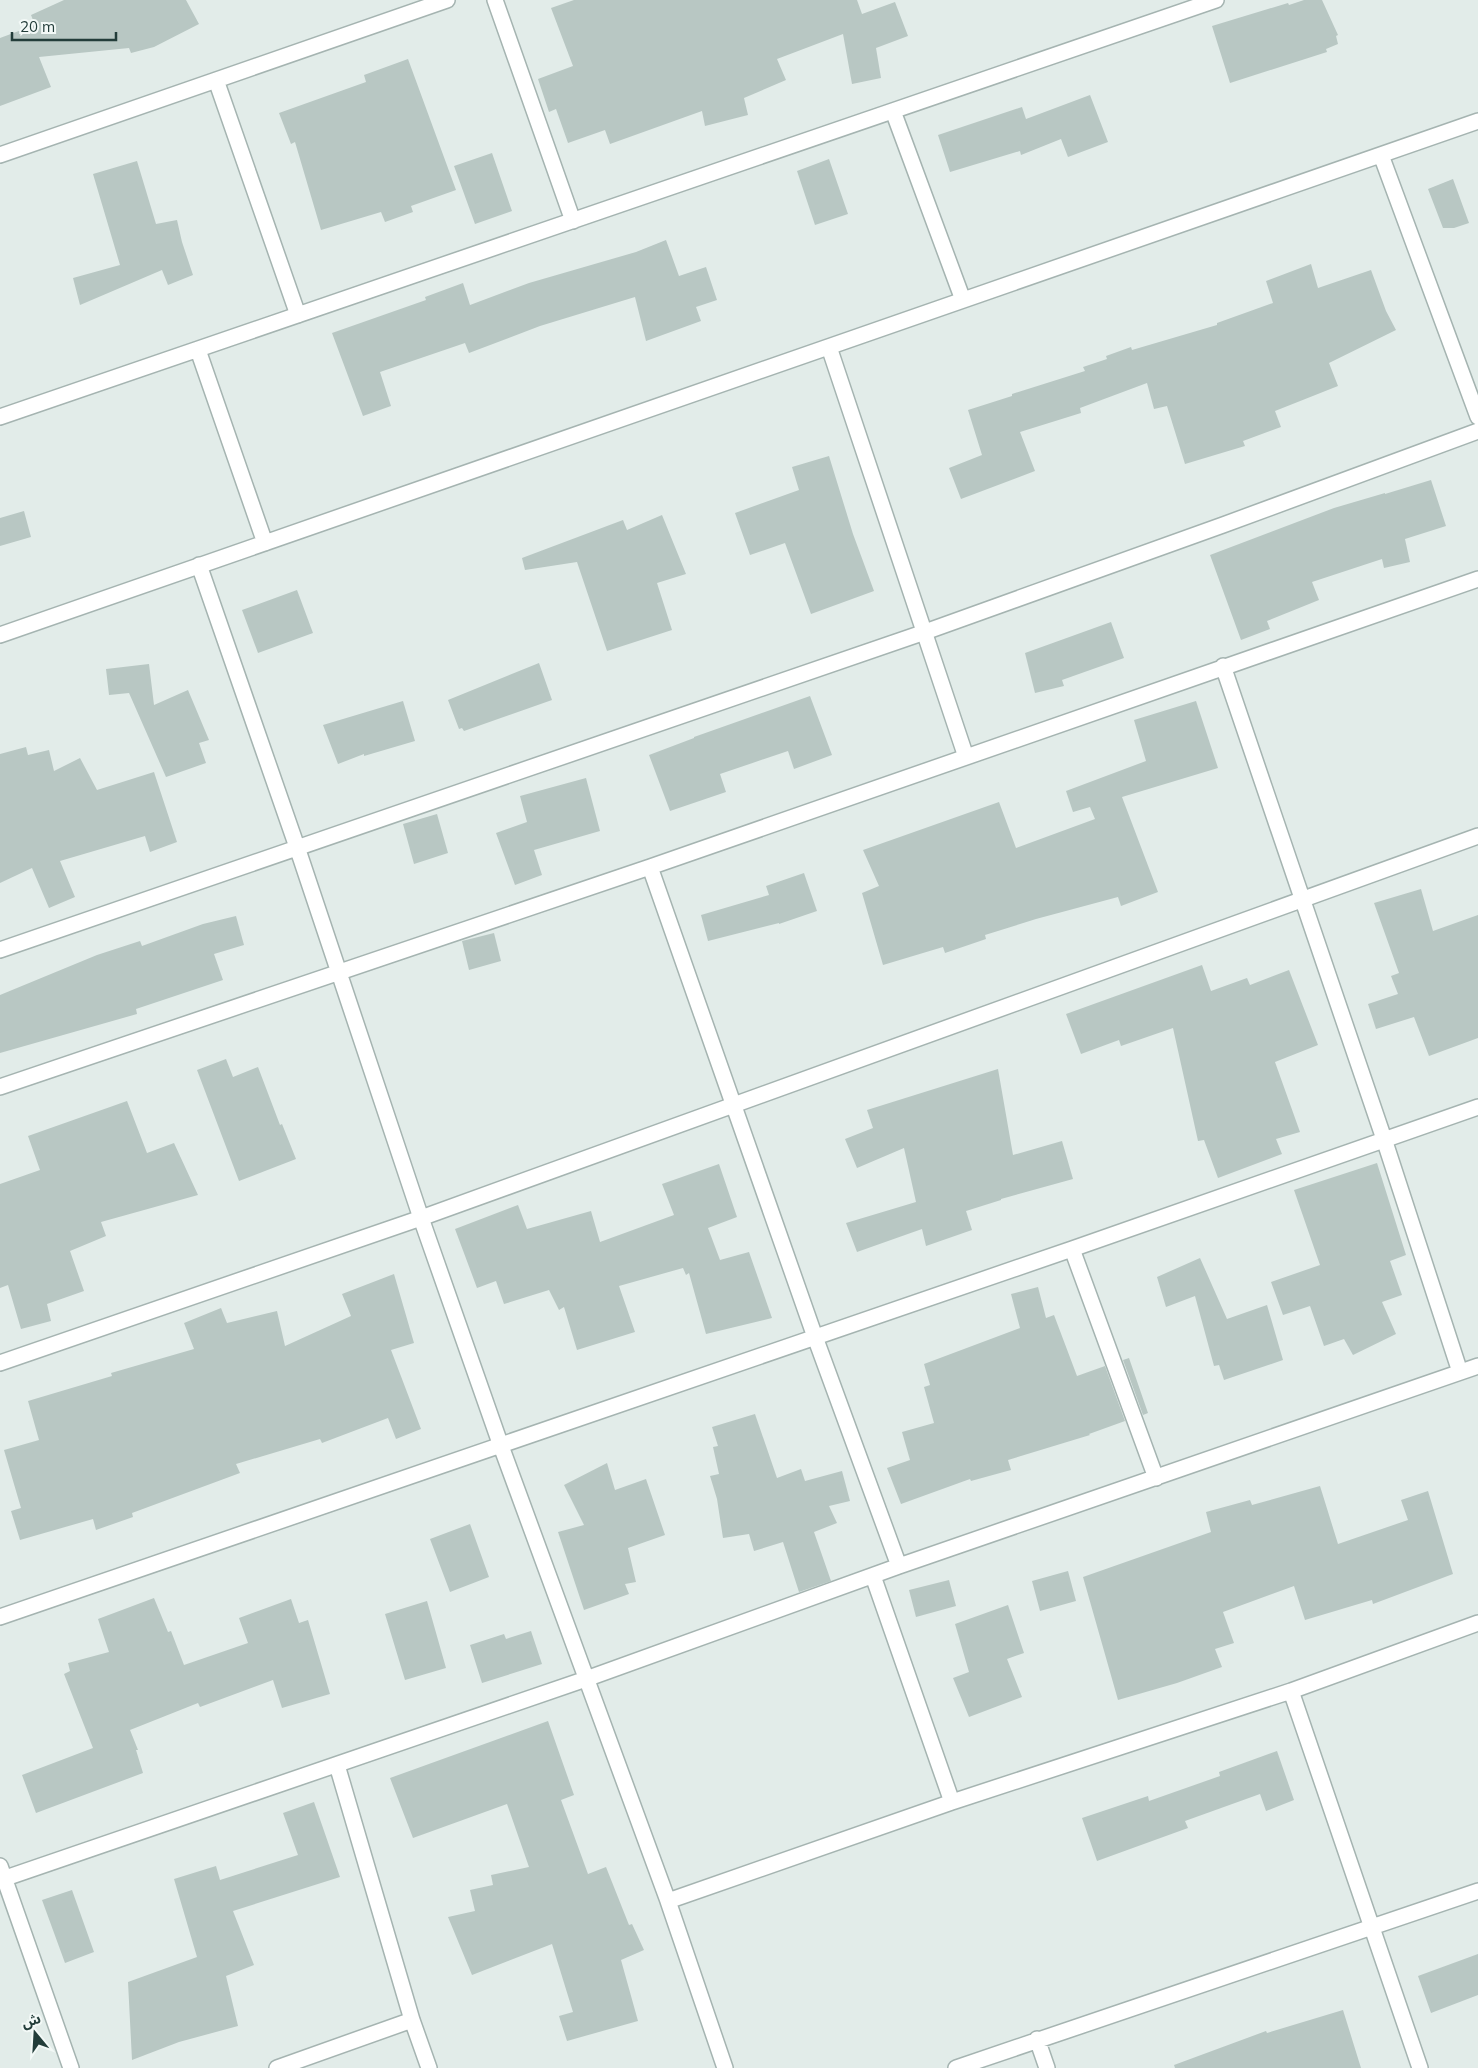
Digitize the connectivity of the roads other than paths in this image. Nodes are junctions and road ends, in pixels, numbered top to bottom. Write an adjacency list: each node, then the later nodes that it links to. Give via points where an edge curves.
1 (447, 0): 4 (street)
2 (495, 0): 9 (street)
3 (1208, 1): 5 (street)
4 (216, 80): 7 (street); 11 (street)
5 (893, 111): 9 (street); 10 (street)
6 (1478, 121): 8 (street)
7 (0, 154)
8 (1381, 155): 10 (street); 15 (street)
9 (573, 221): 11 (street)
10 (963, 300): 12 (street)
11 (298, 315): 13 (street)
12 (829, 347): 17 (street); 20 (street)
13 (198, 350): 14 (street); 17 (street)
14 (0, 417)
15 (1478, 417)
16 (1478, 431): 20 (street)
17 (265, 543): 18 (street)
18 (199, 565): 21 (street); 25 (street)
19 (1478, 579): 22 (street)
20 (925, 632): 23 (street); 25 (street)
21 (0, 635)
22 (1223, 666): 23 (street); 27 (street)
23 (966, 757): 26 (street)
24 (1478, 836): 27 (street)
25 (297, 847): 28 (street); 29 (street)
26 (650, 867): 29 (street); 31 (street)
27 (1303, 900): 31 (street); 33 (street)
28 (0, 950)
29 (339, 971): 30 (street); 34 (street)
30 (0, 1087)
31 (734, 1106): 34 (street); 36 (street)
32 (1478, 1107): 33 (street)
33 (1384, 1139): 35 (street); 39 (street)
34 (421, 1218): 37 (street); 40 (street)
35 (1072, 1249): 36 (street); 41 (street)
36 (815, 1337): 40 (street); 42 (street)
37 (0, 1363)
38 (1478, 1366): 39 (street)
39 (1460, 1372): 41 (street)
40 (501, 1446): 44 (street); 46 (street)
41 (1156, 1478): 42 (street)
42 (899, 1566): 43 (street)
43 (872, 1576): 46 (street); 49 (street)
44 (0, 1617)
45 (1478, 1623): 47 (street)
46 (586, 1679): 48 (street); 52 (street)
47 (1291, 1691): 49 (street); 53 (street)
48 (337, 1765): 50 (street); 54 (street)
49 (952, 1802): 52 (street)
50 (1, 1874): 56 (street)
51 (1478, 1891): 53 (street)
52 (668, 1901): 59 (street)
53 (1373, 1928): 55 (street); 62 (street)
54 (412, 2020): 57 (street); 58 (street)
55 (1037, 2039): 60 (street); 61 (street)
56 (71, 2068)
57 (277, 2068)
58 (429, 2068)
59 (725, 2068)
60 (956, 2068)
61 (1047, 2068)
62 (1420, 2068)

